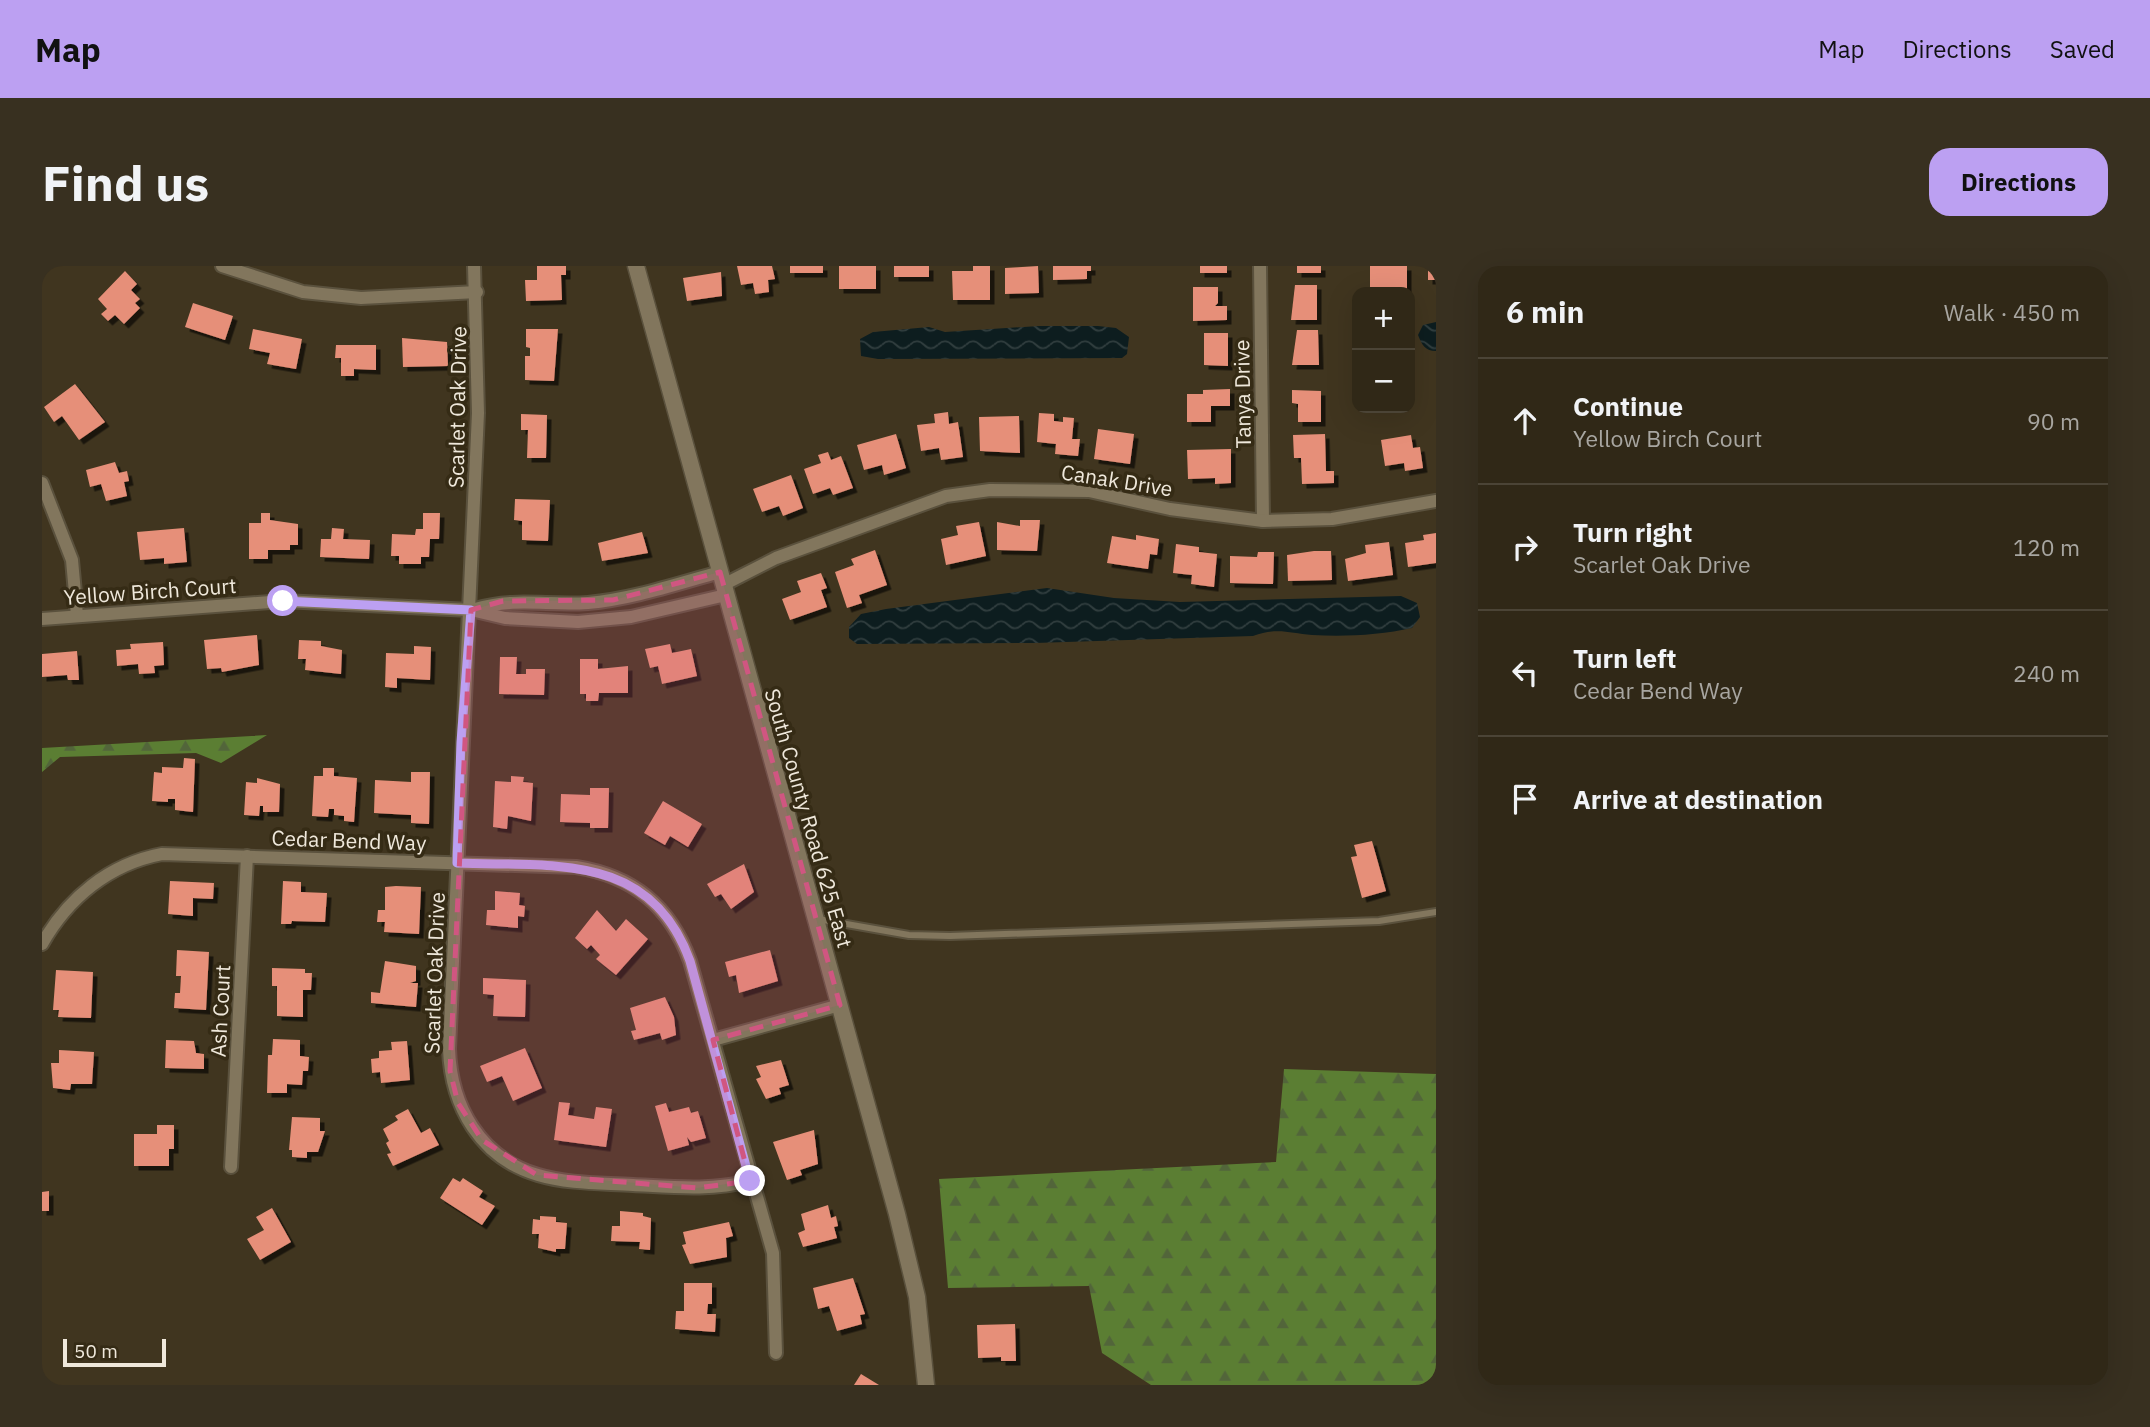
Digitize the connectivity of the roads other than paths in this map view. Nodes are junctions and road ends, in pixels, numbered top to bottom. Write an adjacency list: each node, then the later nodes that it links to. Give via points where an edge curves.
1 (222, 266): 5 (street, via 314,294 361,298)
2 (474, 266): 5 (street, Scarlet Oak Drive)
3 (636, 266): 9 (street, South County Road 625 East)
4 (1259, 266): 8 (street, Tanya Drive)
5 (477, 292): 10 (street, Scarlet Oak Drive)
6 (42, 483): 11 (street, via 72,560)
7 (1436, 501): 8 (street, Canak Drive, via 1332,519)
8 (1263, 521): 9 (street, Canak Drive, via 1170,509 1089,491 990,490 946,496 776,558)
9 (723, 584): 10 (street, Yellow Birch Court, via 584,603 503,601); 10 (street, Yellow Birch Court, via 631,617 578,622 505,618); 16 (street, South County Road 625 East)
10 (471, 610): 11 (street, Yellow Birch Court, via 283,601); 14 (street, Scarlet Oak Drive)
11 (76, 615): 12 (street, Yellow Birch Court)
12 (42, 618)
13 (247, 856): 14 (street, Cedar Bend Way); 17 (street, Cedar Bend Way, via 162,854 136,860 77,898); 20 (street, Ash Court)
14 (457, 863): 19 (street, Cedar Bend Way, via 576,867 639,889 656,903 682,940); 21 (street, Scarlet Oak Drive, via 450,1071 458,1103 482,1140 516,1167 558,1180 697,1188)
15 (1436, 912): 16 (lane, via 1380,921 950,936 909,935)
16 (816, 918): 18 (street, South County Road 625 East)
17 (42, 944)
18 (840, 1004): 19 (street); 23 (street, South County Road 625 East, via 917,1297)
19 (713, 1040): 21 (street, Cedar Bend Way)
20 (231, 1167)
21 (750, 1181): 22 (street, Cedar Bend Way, via 773,1253)
22 (776, 1353)
23 (926, 1385)

